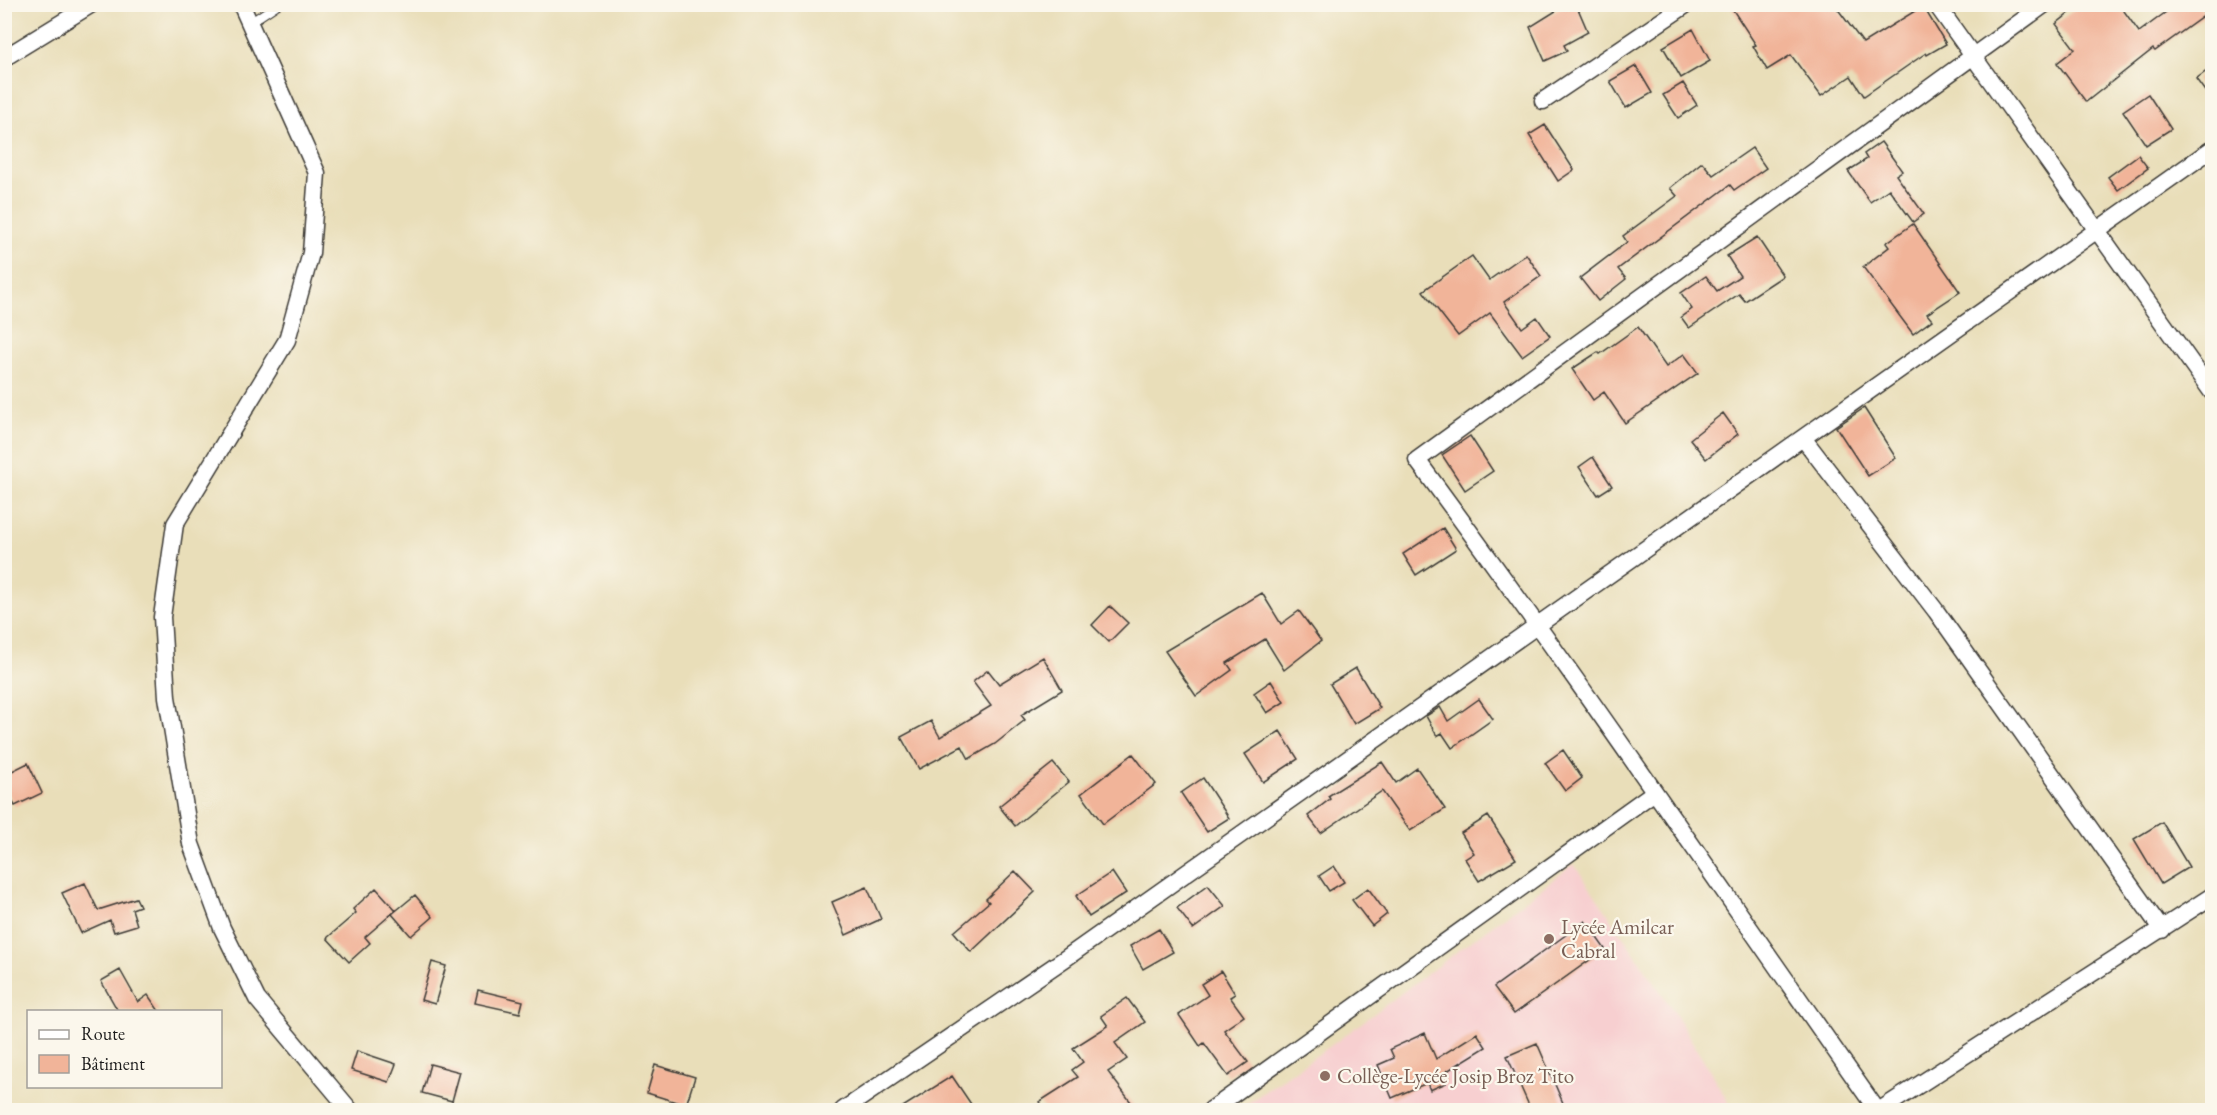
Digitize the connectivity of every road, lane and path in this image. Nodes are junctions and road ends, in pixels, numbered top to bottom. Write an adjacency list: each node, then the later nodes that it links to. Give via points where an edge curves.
1 (92, 4): 9 (street)
2 (241, 4): 7 (street)
3 (278, 4): 7 (lane)
4 (1687, 4): 10 (street)
5 (1936, 4): 8 (street)
6 (2045, 4): 8 (street)
7 (251, 22): 19 (street, via 317,173 311,253 287,340 174,524 162,617 167,697 191,844 222,928 257,999)
8 (1972, 56): 12 (street); 15 (street, via 1418,460)
9 (4, 58)
10 (1542, 101)
11 (2212, 149): 12 (street)
12 (2097, 230): 13 (street); 14 (street)
13 (2212, 392)
14 (1803, 438): 15 (street); 18 (street, via 1936,611)
15 (1539, 624): 16 (street); 20 (street, via 1066,958)
16 (1653, 793): 21 (street); 22 (street)
17 (2212, 896): 18 (street)
18 (2162, 930): 22 (street)
19 (350, 1110)
20 (843, 1110)
21 (1211, 1110)
22 (1882, 1110)

